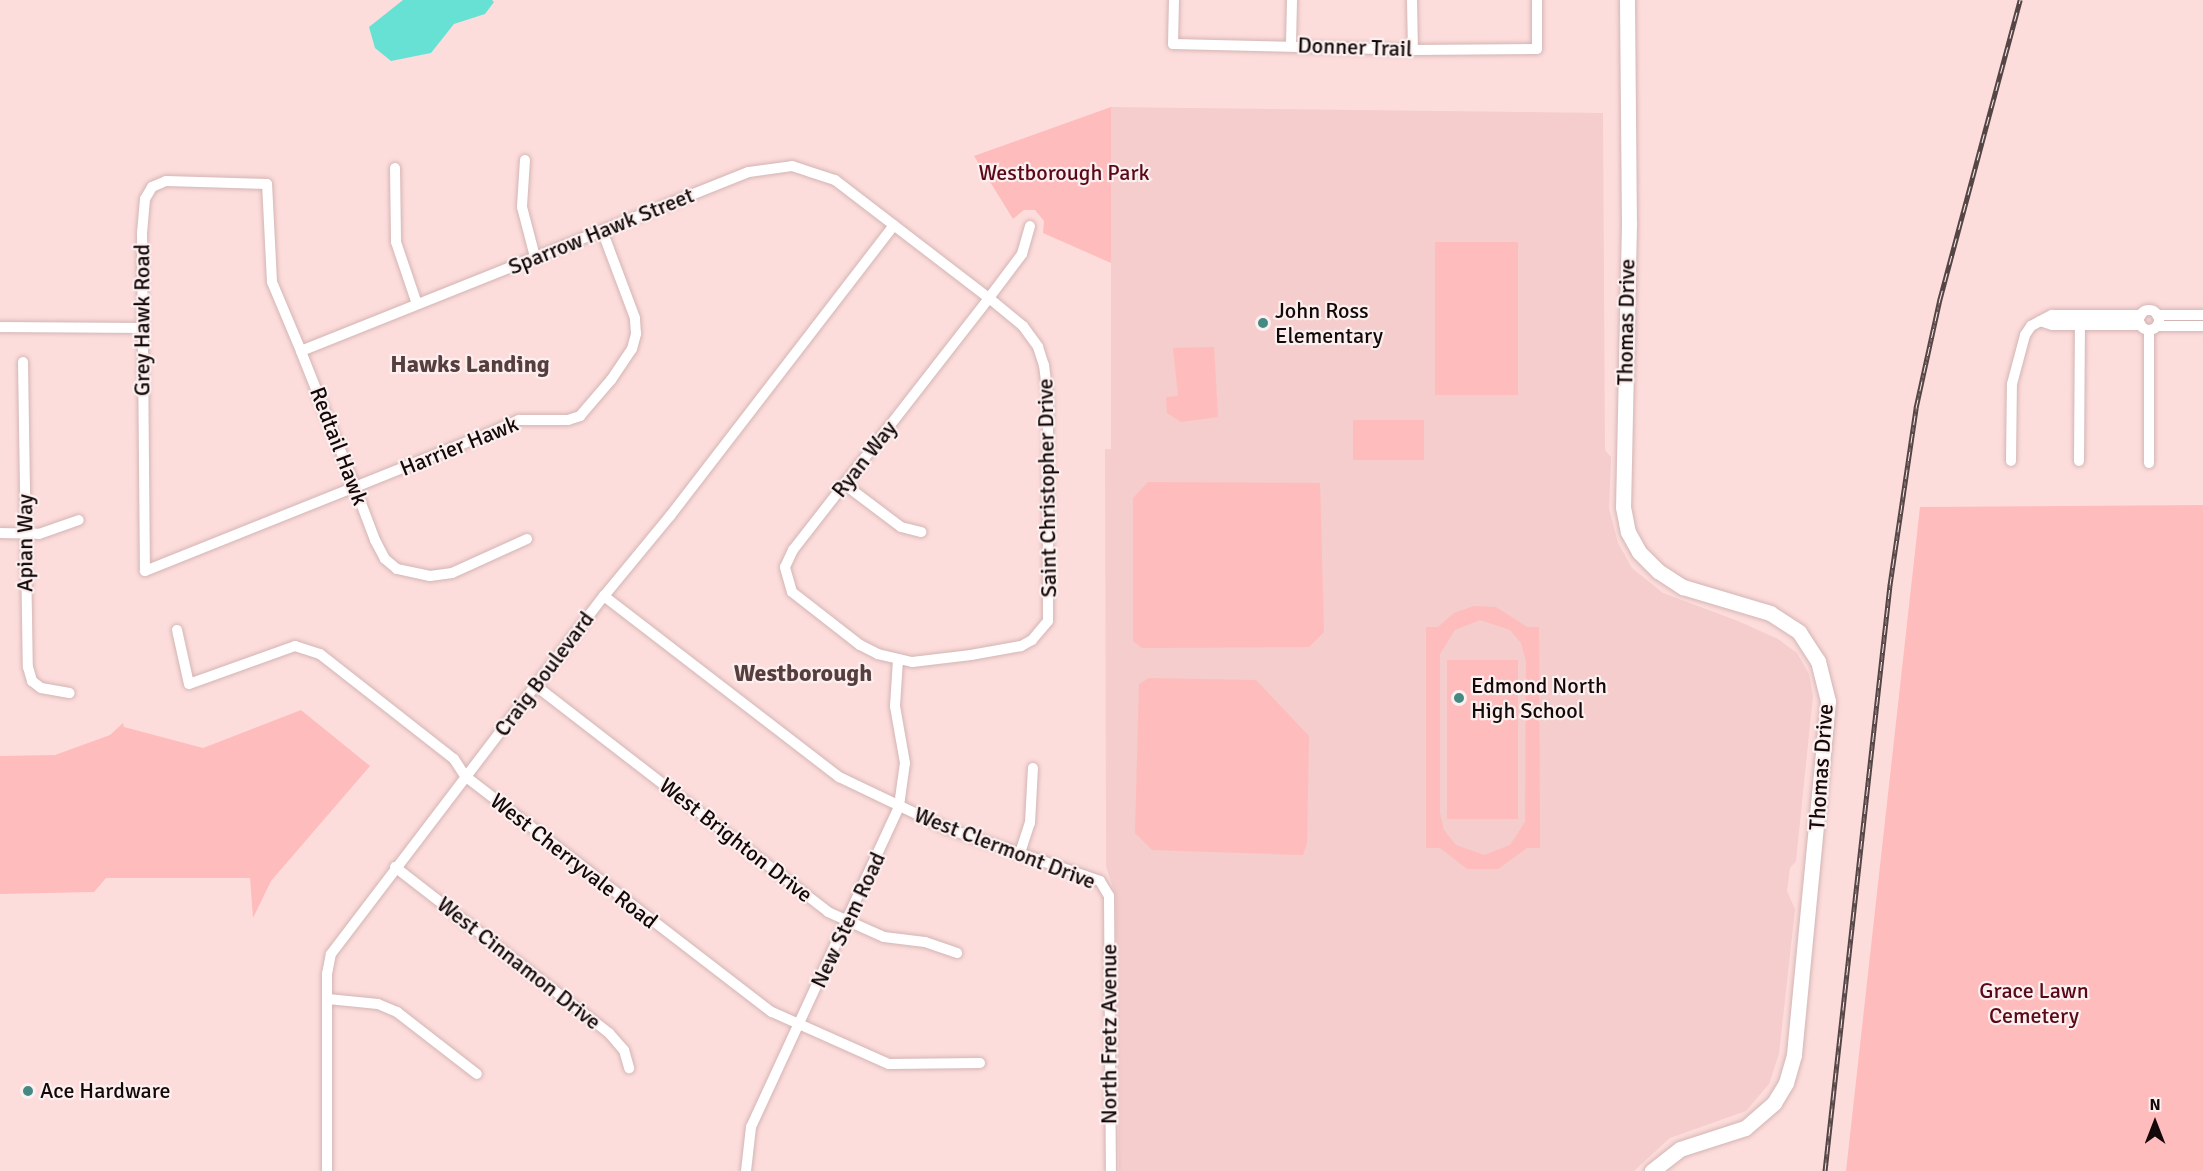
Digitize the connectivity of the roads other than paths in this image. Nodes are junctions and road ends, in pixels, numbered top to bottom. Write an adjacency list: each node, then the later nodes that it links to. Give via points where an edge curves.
1 (1174, 0): 6 (street, Donner Trail, via 1173,44)
2 (1292, 0): 6 (street)
3 (1412, 0): 7 (street)
4 (1537, 0): 7 (street, Donner Trail, via 1537,49)
5 (1627, 0): 57 (street, Thomas Drive, via 1629,223 1623,507 1629,532 1639,552 1658,571 1683,587 1770,613 1799,632 1818,661 1828,701 1794,1055 1786,1083 1774,1103 1744,1128 1680,1149)
6 (1291, 45): 7 (street, Donner Trail)
7 (1413, 50)
8 (525, 160): 14 (street, via 522,207)
9 (395, 168): 16 (street, via 396,242)
10 (267, 184): 22 (street, Grey Hawk Road, via 185,180 152,187 145,199 142,233); 23 (street, Redtail Hawk, via 272,282)
11 (894, 225): 13 (street, Sparrow Hawk Street, via 835,180 792,166 749,172); 15 (street, Saint Christopher Drive); 36 (street, Craig Boulevard)
12 (1030, 226): 15 (street, Ryan Way, via 1022,254)
13 (602, 230): 14 (street, Sparrow Hawk Street); 29 (street, Harrier Hawk, via 630,301 636,334 632,349 590,407 568,420 519,420)
14 (535, 257): 16 (street, Sparrow Hawk Street)
15 (989, 298): 28 (street, Ryan Way); 38 (street, Saint Christopher Drive, via 1023,326 1038,347 1044,365 1048,397 1048,621 1032,640 1021,646 925,662)
16 (417, 304): 23 (street, Sparrow Hawk Street)
17 (2203, 315): 19 (street)
18 (2080, 320): 19 (street); 25 (street, via 2040,321 2025,335 2012,384); 26 (street)
19 (2149, 322): 20 (street); 27 (street)
20 (2203, 326)
21 (0, 327): 22 (street)
22 (142, 328): 35 (street, Grey Hawk Road)
23 (301, 351): 29 (street, Redtail Hawk)
24 (23, 362): 33 (street, Apian Way)
25 (2011, 461)
26 (2079, 461)
27 (2149, 463)
28 (844, 484): 31 (street, via 901,527); 38 (street, Ryan Way, via 788,558 788,586 860,645)
29 (355, 487): 34 (street, Redtail Hawk, via 385,559 413,575 452,573); 35 (street, Harrier Hawk)
30 (79, 520): 33 (street, via 39,534)
31 (921, 532)
32 (0, 533): 33 (street)
33 (26, 534): 40 (street, Apian Way, via 28,667 32,681 41,688)
34 (527, 539)
35 (145, 571)
36 (604, 596): 39 (street, Craig Boulevard); 43 (street, West Clermont Drive, via 818,764)
37 (177, 630): 42 (street, West Cherryvale Road, via 189,684 281,649 307,648 320,654 454,759)
38 (898, 660): 43 (street, New Stem Road, via 895,706 905,763)
39 (536, 686): 42 (street, Craig Boulevard); 47 (street, West Brighton Drive, via 828,912)
40 (70, 693)
41 (1033, 768): 44 (street, via 1030,823)
42 (465, 776): 45 (street, Craig Boulevard); 50 (street, West Cherryvale Road, via 746,994)
43 (899, 806): 44 (street, West Clermont Drive, via 946,828); 47 (street, New Stem Road)
44 (1020, 853): 46 (street, West Clermont Drive, via 1100,881)
45 (395, 867): 49 (street, Craig Boulevard, via 332,954); 52 (street, West Cinnamon Drive, via 609,1033 624,1050)
46 (1109, 896): 56 (street, North Fretz Avenue)
47 (847, 920): 48 (street, West Brighton Drive, via 884,937 925,942); 50 (street, New Stem Road)
48 (957, 952)
49 (328, 999): 53 (street, via 362,1001 397,1012); 54 (street, Craig Boulevard)
50 (799, 1025): 51 (street, West Cherryvale Road, via 889,1064); 55 (street, New Stem Road, via 751,1127)
51 (980, 1063)
52 (630, 1068)
53 (477, 1074)
54 (327, 1171)
55 (746, 1171)
56 (1111, 1171)
57 (1652, 1171)

